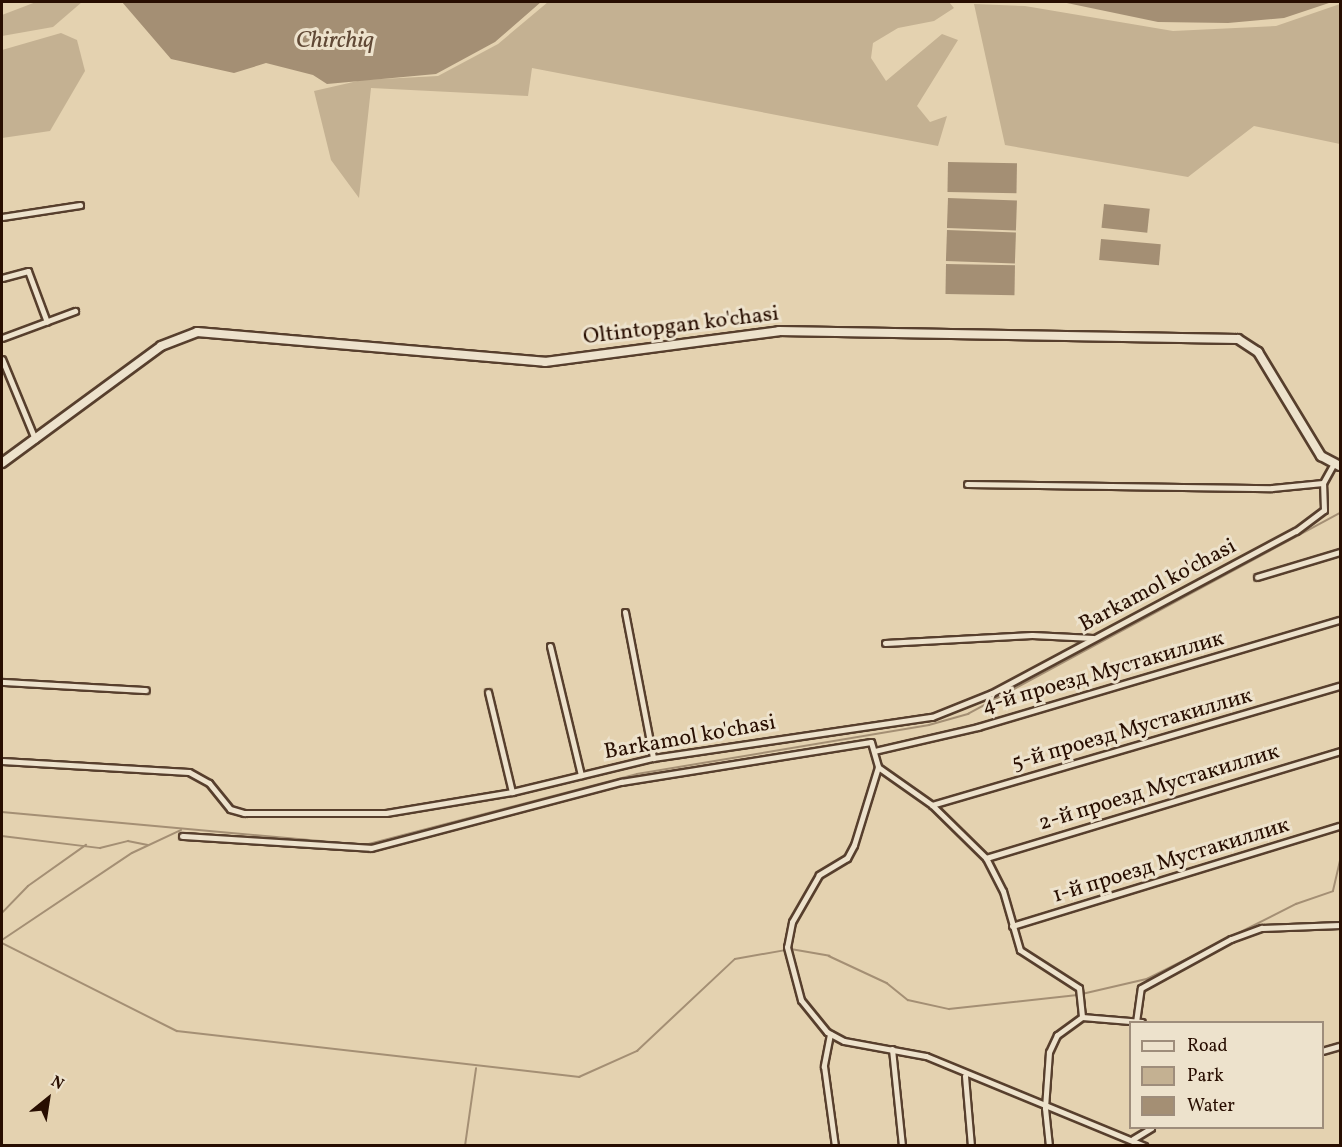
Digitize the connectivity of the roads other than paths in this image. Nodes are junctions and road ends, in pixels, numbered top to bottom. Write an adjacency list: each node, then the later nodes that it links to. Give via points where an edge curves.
1 (80, 205): 2 (street)
2 (2, 217)
3 (2, 279): 5 (street, via 28,271)
4 (75, 311): 5 (street)
5 (47, 322): 6 (street)
6 (2, 338)
7 (2, 359): 8 (street)
8 (35, 439): 9 (street, Oltintopgan ko'chasi); 10 (street, Oltintopgan ko'chasi, via 161,346 197,332 545,362 771,331 1227,338 1258,352 1321,456)
9 (2, 463)
10 (1337, 466): 11 (street, Barkamol ko'chasi)
11 (1323, 483): 12 (street, via 1135,490); 17 (street, Barkamol ko'chasi, via 1319,516)
12 (967, 484)
13 (1341, 552): 14 (street)
14 (1257, 577)
15 (625, 612): 26 (street)
16 (1341, 620): 24 (street, 4-й проезд Мустакиллик, via 978,727)
17 (1094, 638): 18 (street, via 1032,634); 26 (street, Barkamol ko'chasi, via 992,693 932,717)
18 (885, 643)
19 (550, 646): 29 (street)
20 (2, 682): 22 (street)
21 (1341, 686): 31 (street, 5-й проезд Мустакиллик)
22 (146, 690)
23 (488, 692): 30 (street)
24 (874, 751): 28 (street); 33 (street, via 871,742 621,782 371,848)
25 (1341, 751): 34 (street, 2-й проезд Мустакиллик)
26 (653, 758): 29 (street, Barkamol ko'chasi)
27 (2, 760): 30 (street, Barkamol ko'chasi, via 189,772 209,783 230,809 244,813 386,813)
28 (878, 767): 31 (street); 40 (street, via 847,858 819,875 792,922 787,950 801,1000)
29 (581, 775): 30 (street, Barkamol ko'chasi)
30 (512, 792)
31 (932, 805): 34 (street)
32 (1341, 826): 36 (street, 1-й проезд Мустакиллик)
33 (182, 836)
34 (986, 858): 36 (street, via 1003,891)
35 (1341, 924): 39 (street, via 1262,928 1231,939 1141,988)
36 (1012, 926): 37 (street, via 1027,958 1071,979 1080,994)
37 (1082, 1017): 38 (street); 45 (street, via 1052,1043)
38 (1129, 1021)
39 (1136, 1021)
40 (830, 1034): 42 (street, via 857,1046); 48 (street, via 824,1066)
41 (1341, 1046): 43 (street)
42 (892, 1049): 44 (street, via 926,1056); 49 (street)
43 (1324, 1050)
44 (965, 1076): 45 (street); 50 (street)
45 (1045, 1108): 47 (street); 51 (street)
46 (1149, 1129): 47 (street)
47 (1133, 1139): 52 (street)
48 (835, 1146)
49 (902, 1146)
50 (971, 1146)
51 (1049, 1146)
52 (1144, 1146)

